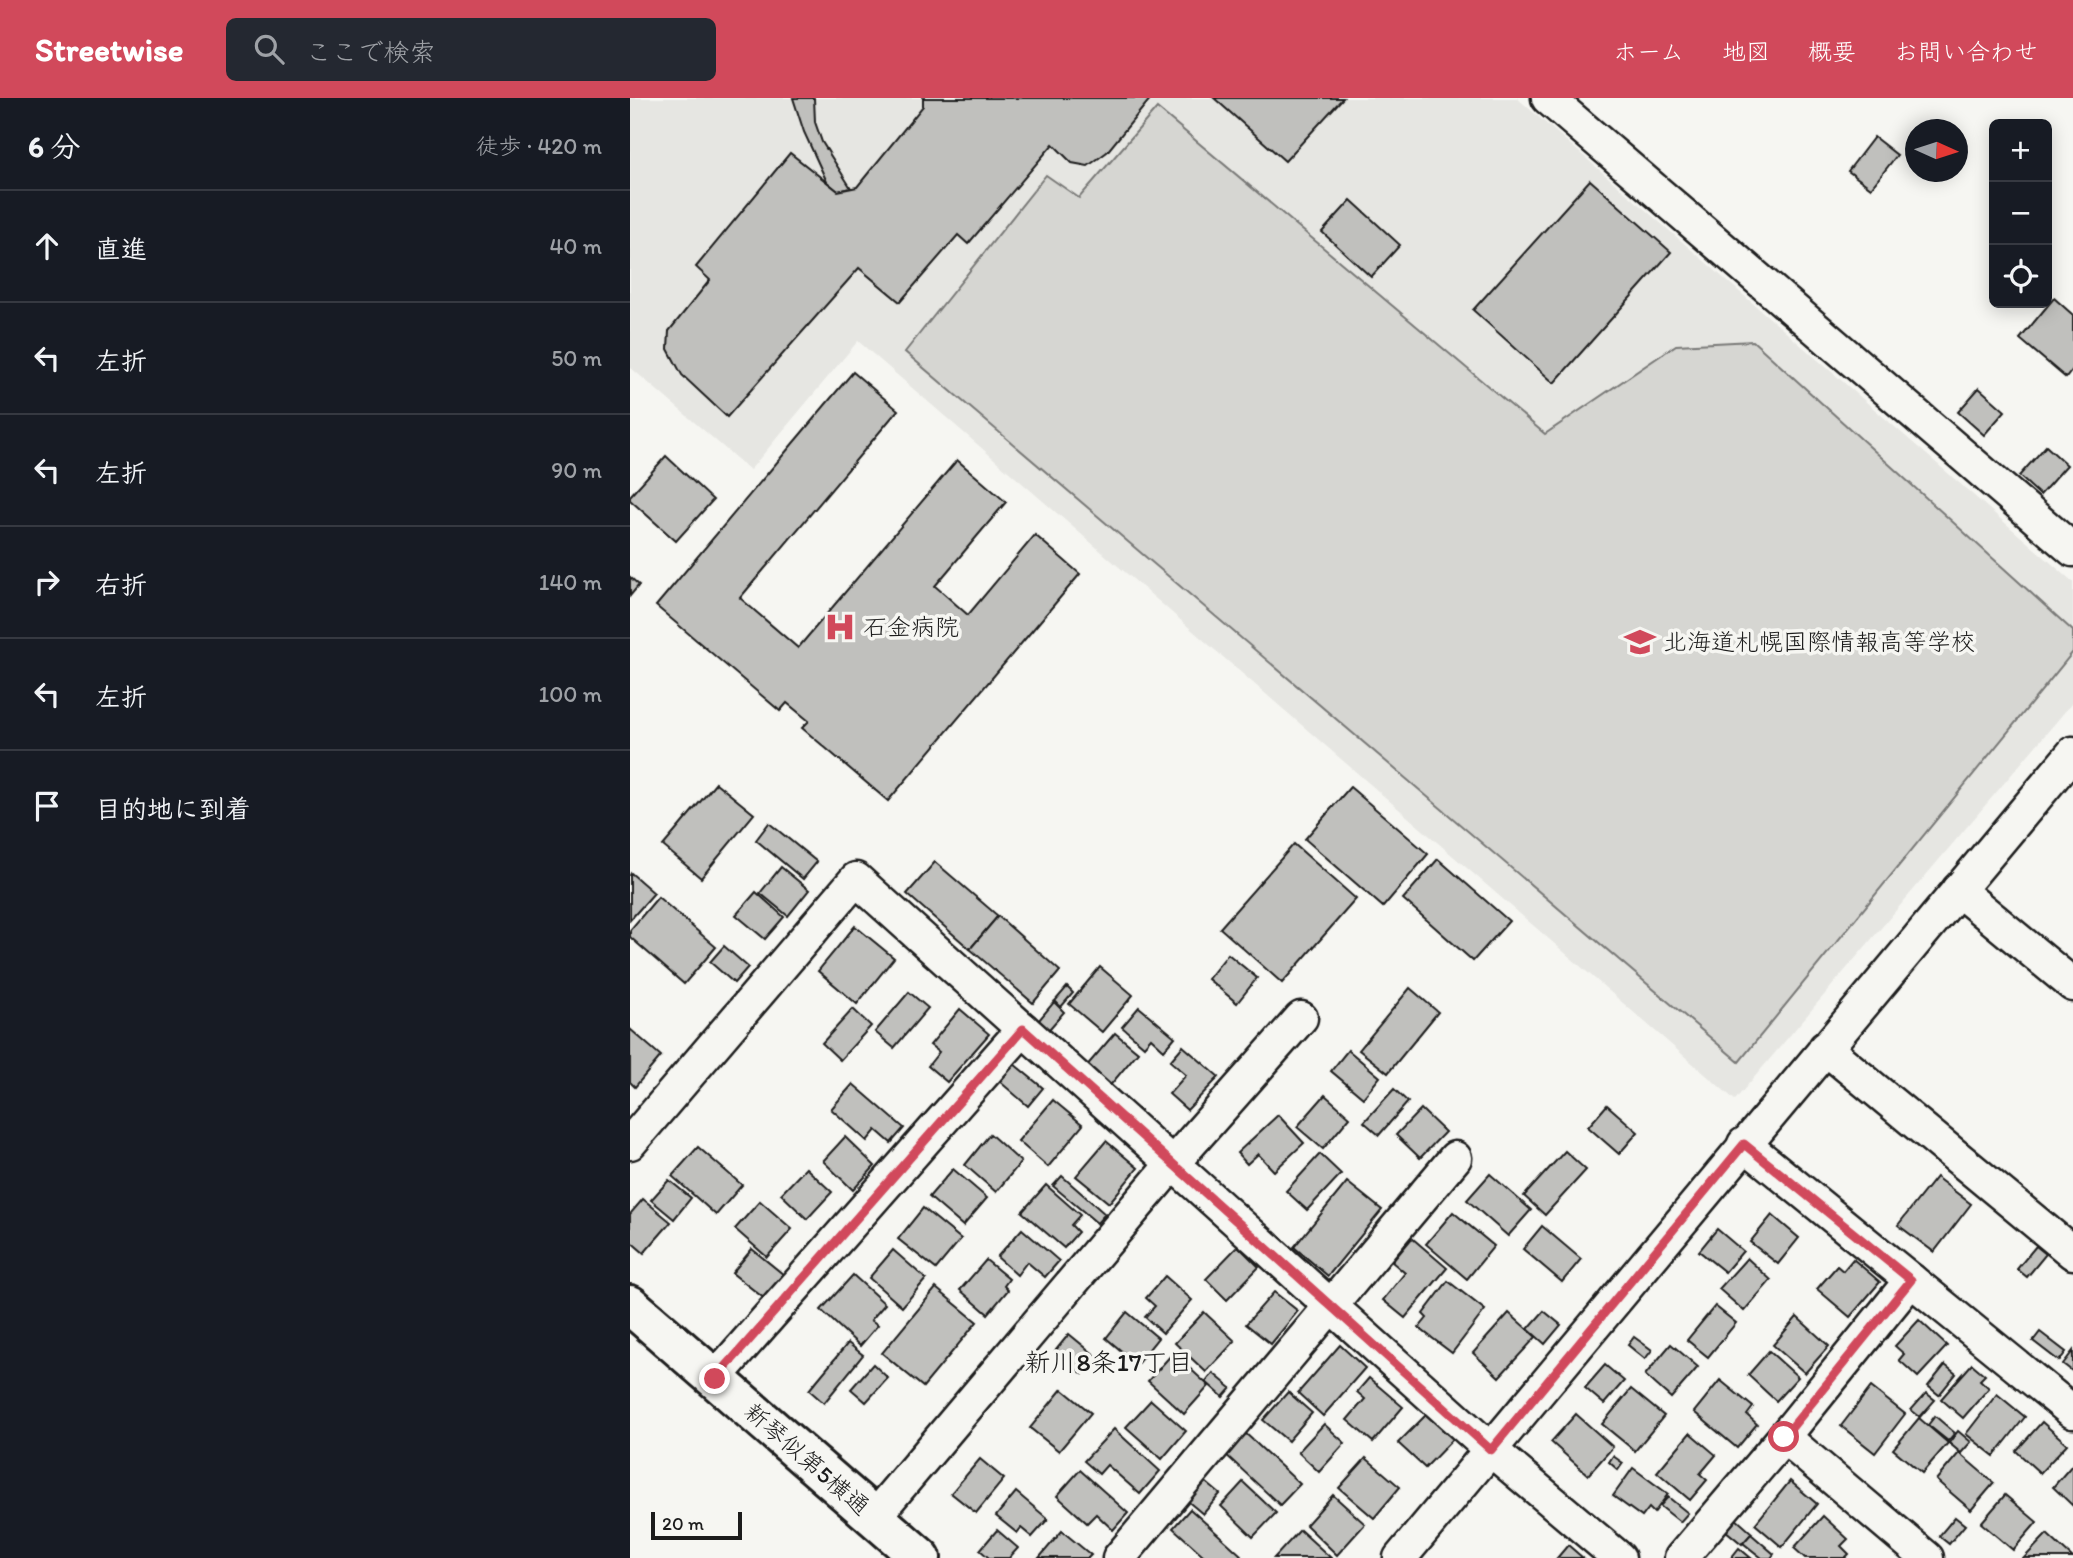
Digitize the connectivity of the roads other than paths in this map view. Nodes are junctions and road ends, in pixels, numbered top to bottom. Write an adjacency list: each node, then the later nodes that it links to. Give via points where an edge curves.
1 (1548, 98): 2 (street)
2 (2073, 550)
3 (2073, 753): 4 (street)
4 (1958, 890): 5 (street); 8 (street)
5 (2073, 985)
6 (1301, 1018): 12 (street)
7 (1023, 1029): 9 (street, via 856,878); 12 (street); 17 (street)
8 (1825, 1048): 10 (street); 13 (street)
9 (630, 1143)
10 (1744, 1144): 14 (street); 20 (street)
11 (1455, 1158): 15 (street)
12 (1173, 1163): 15 (street); 21 (street)
13 (2073, 1253)
14 (1911, 1280): 18 (street); 19 (street)
15 (1331, 1305): 20 (street); 23 (street)
16 (630, 1306): 17 (street, 新琴似第5横通)
17 (715, 1379): 21 (street, 新琴似第5横通)
18 (2073, 1412)
19 (1784, 1437): 26 (street); 27 (street)
20 (1491, 1450): 24 (street); 25 (street)
21 (874, 1517): 22 (street, 新琴似第5横通)
22 (921, 1558)
23 (1119, 1558)
24 (1400, 1558)
25 (1619, 1558)
26 (1681, 1558)
27 (1927, 1558)

